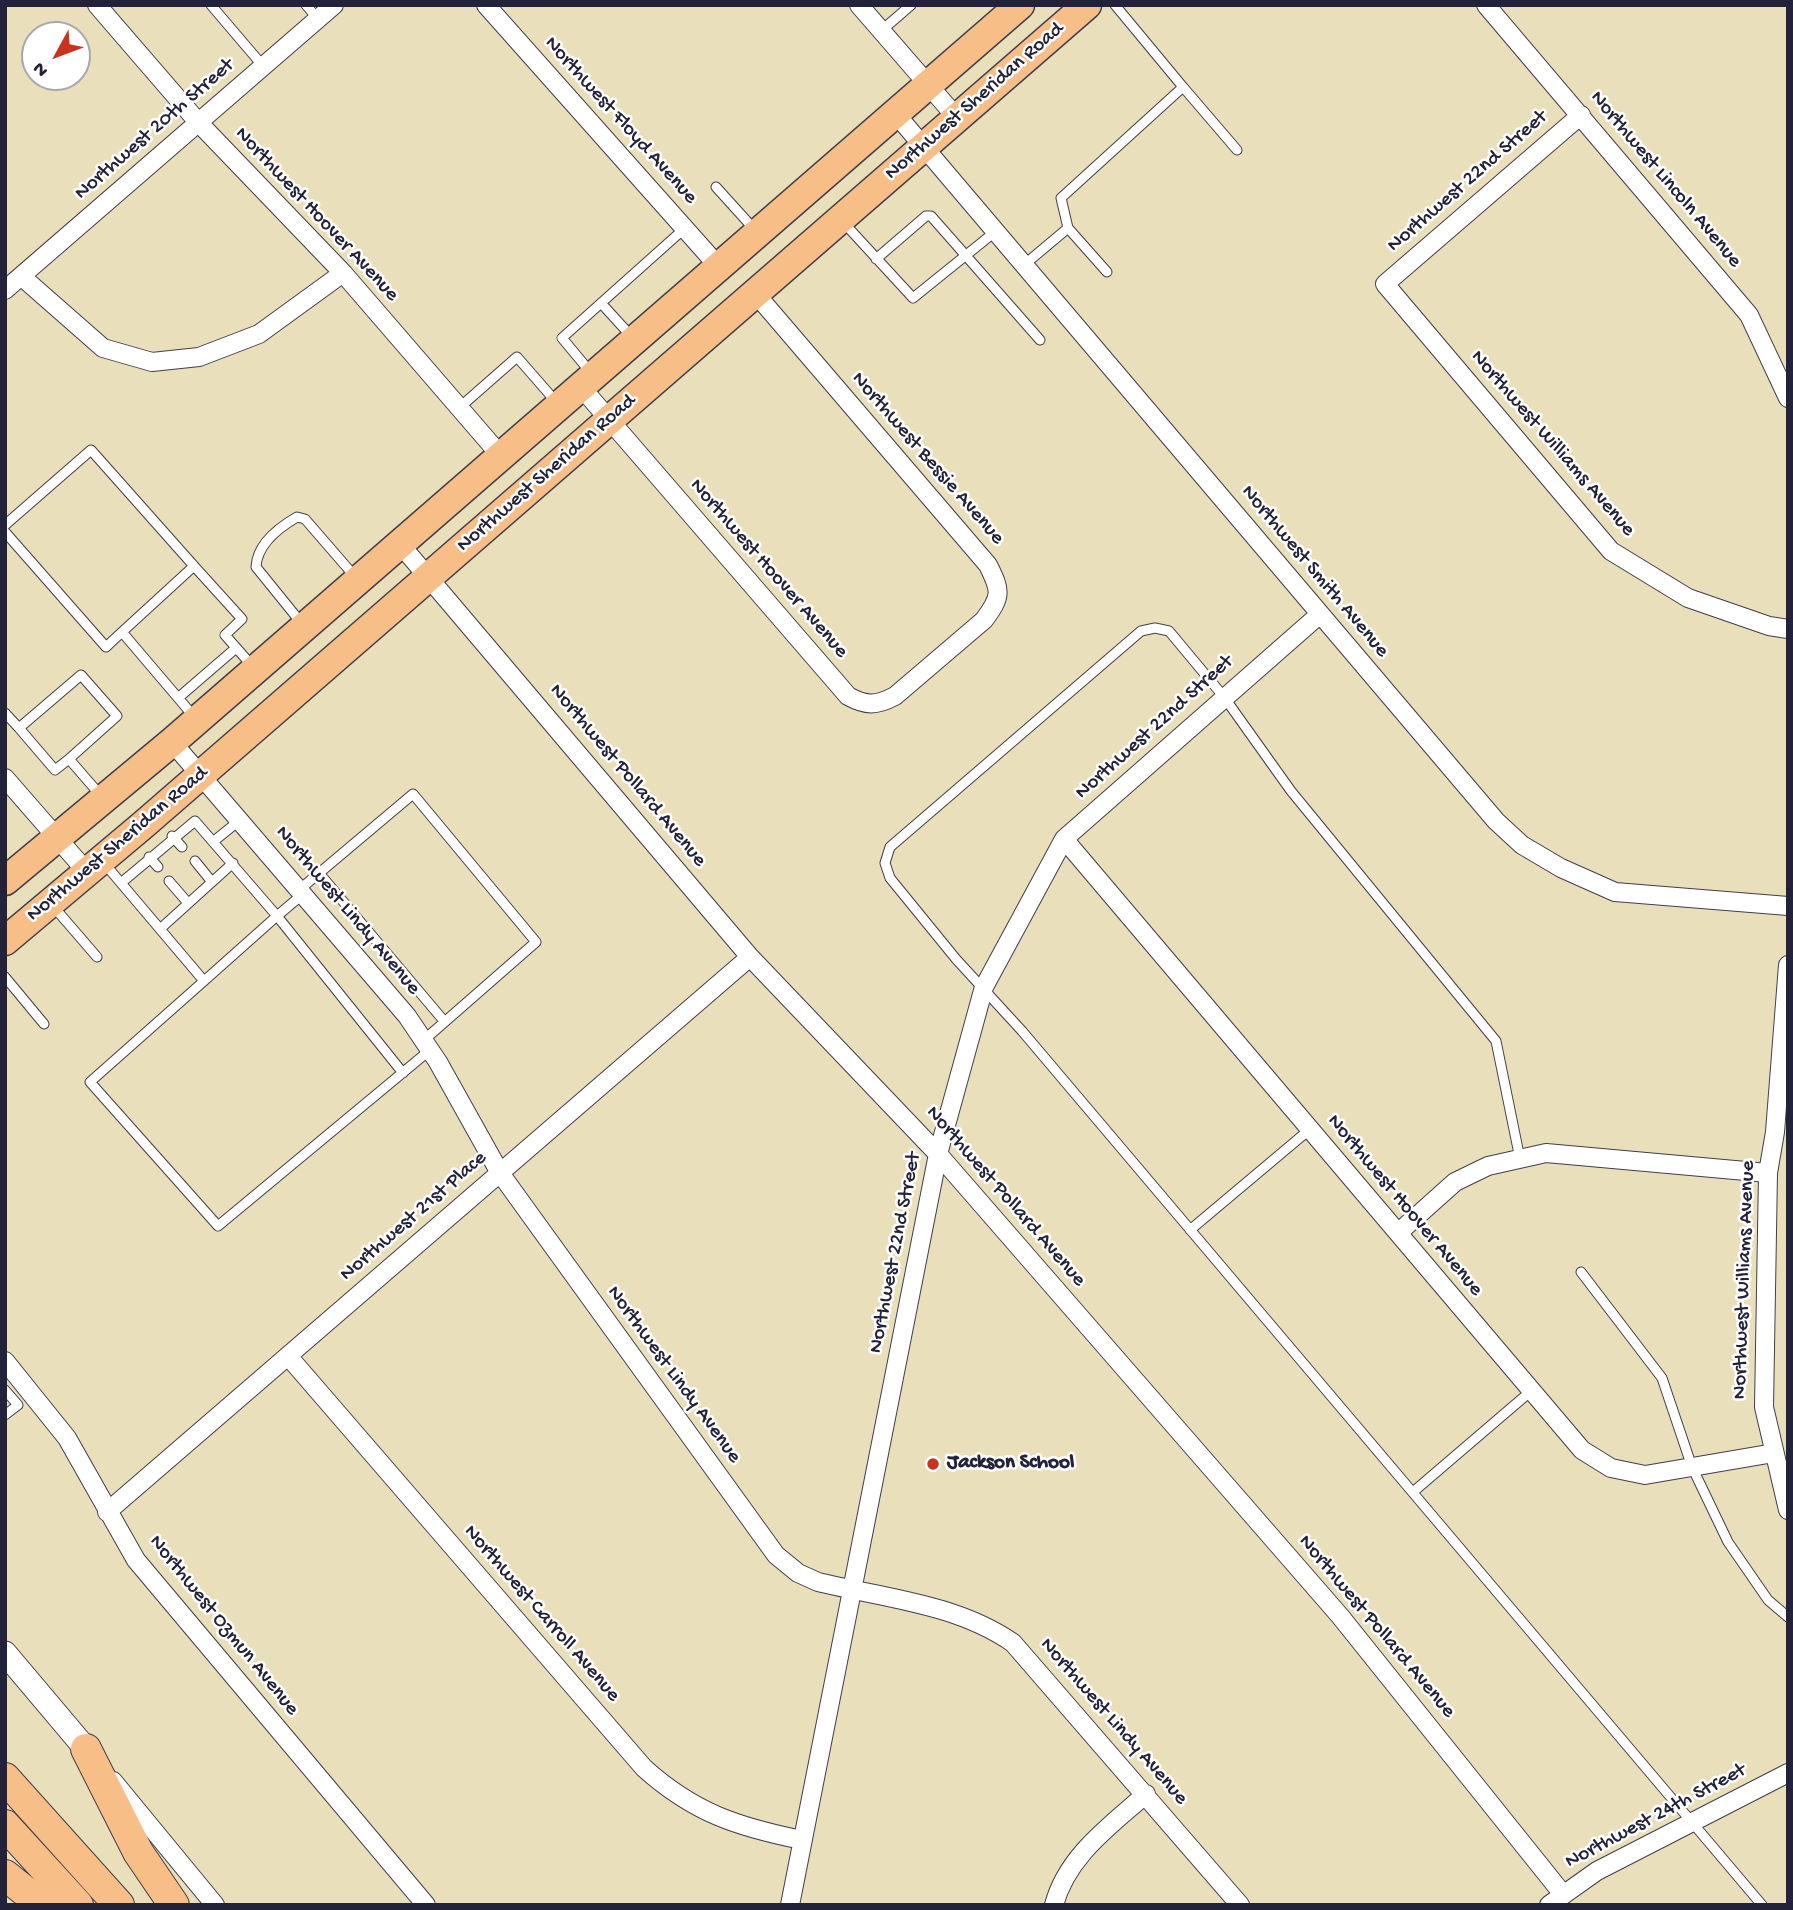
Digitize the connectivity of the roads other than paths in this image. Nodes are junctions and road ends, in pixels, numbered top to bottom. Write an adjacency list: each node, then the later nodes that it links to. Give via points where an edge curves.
1 (97, 5): 20 (street, Northwest Hoover Avenue)
2 (211, 5): 14 (lane)
3 (306, 5): 12 (lane)
4 (334, 5): 12 (street, Northwest 20th Street)
5 (486, 5): 25 (street, Northwest Floyd Avenue)
6 (859, 5): 13 (street)
7 (911, 5): 13 (lane)
8 (1020, 5): 15 (main road, Northwest Sheridan Road)
9 (1087, 5): 19 (main road, Northwest Sheridan Road)
10 (1115, 5): 16 (lane)
11 (1486, 5): 18 (street, Northwest Lincoln Avenue)
12 (318, 19): 14 (street, Northwest 20th Street)
13 (881, 32): 15 (street)
14 (263, 66): 20 (street, Northwest 20th Street)
15 (928, 86): 17 (main road, Northwest Sheridan Road); 19 (street)
16 (1183, 87): 22 (lane); 26 (lane, via 1060,198)
17 (895, 113): 21 (street, Northwest Smith Avenue); 28 (main road, Northwest Sheridan Road)
18 (1581, 116): 36 (street, Northwest 22nd Street); 43 (street, Northwest Lincoln Avenue, via 1749,315)
19 (957, 118): 21 (main road, Northwest Sheridan Road)
20 (198, 122): 34 (street, Northwest Hoover Avenue); 35 (street, Northwest 20th Street)
21 (924, 146): 24 (main road, Northwest Sheridan Road); 27 (street, Northwest Smith Avenue)
22 (1237, 150)
23 (716, 187): 28 (lane)
24 (841, 219): 30 (lane); 38 (main road, Northwest Sheridan Road)
25 (685, 228): 32 (street, Northwest Floyd Avenue); 39 (lane)
26 (1068, 228): 31 (lane); 33 (lane)
27 (996, 230): 29 (lane); 31 (street, Northwest Smith Avenue)
28 (758, 233): 32 (main road, Northwest Sheridan Road)
29 (967, 255): 30 (lane, via 913,298); 30 (lane, via 931,215); 41 (lane)
30 (876, 259)
31 (1024, 265): 54 (street, Northwest Smith Avenue)
32 (719, 267): 40 (main road, Northwest Sheridan Road)
33 (1107, 272)
34 (343, 273): 35 (street, via 259,334 199,357 152,362 103,348); 45 (street, Northwest Hoover Avenue)
35 (21, 276): 37 (street, Northwest 20th Street)
36 (1385, 284): 56 (street, Northwest Williams Avenue, via 1611,551 1688,598 1769,626)
37 (5, 290)
38 (755, 293): 46 (main road, Northwest Sheridan Road); 59 (street, Northwest Bessie Avenue, via 988,565 999,588 996,604)
39 (601, 303): 40 (lane); 42 (lane, via 562,338)
40 (635, 340): 42 (main road, Northwest Sheridan Road)
41 (1040, 340)
42 (587, 381): 44 (main road, Northwest Sheridan Road); 46 (street, Northwest Hoover Avenue)
43 (1788, 398)
44 (559, 406): 45 (lane, via 517,357); 47 (main road, Northwest Sheridan Road)
45 (459, 408): 47 (street, Northwest Hoover Avenue)
46 (609, 420): 52 (main road, Northwest Sheridan Road); 59 (street, Northwest Hoover Avenue, via 848,696 878,705)
47 (501, 456): 50 (main road, Northwest Sheridan Road)
48 (5, 525): 51 (lane, via 92,450)
49 (5, 532): 57 (lane, via 106,646)
50 (400, 544): 52 (street, Northwest Pollard Avenue); 53 (main road, Northwest Sheridan Road)
51 (194, 566): 57 (lane); 58 (lane, via 242,619 225,635)
52 (428, 577): 68 (main road, Northwest Sheridan Road); 96 (street, Northwest Pollard Avenue)
53 (358, 580): 55 (main road, Northwest Sheridan Road); 55 (lane, via 305,519 297,517 284,524 263,544 256,567)
54 (1319, 615): 61 (street, Northwest 22nd Street); 91 (street, Northwest Smith Avenue, via 1496,821 1522,845 1615,892)
55 (305, 626): 60 (main road, Northwest Sheridan Road)
56 (1788, 628)
57 (122, 632): 62 (lane)
58 (236, 648): 60 (lane); 62 (lane)
59 (942, 657)
60 (255, 670): 64 (main road, Northwest Sheridan Road)
61 (1224, 696): 75 (street, Northwest 22nd Street); 100 (lane, via 1168,631 1142,631 890,847 885,863 890,878); 108 (lane, via 1291,791 1496,1041)
62 (178, 698): 64 (lane)
63 (5, 713): 65 (lane)
64 (197, 720): 66 (main road, Northwest Sheridan Road)
65 (19, 728): 67 (lane, via 55,770); 67 (lane, via 81,675 117,716)
66 (172, 742): 68 (street, Northwest Lindy Avenue); 70 (main road, Northwest Sheridan Road)
67 (69, 758): 70 (lane)
68 (201, 774): 71 (street, Northwest Lindy Avenue); 72 (main road, Northwest Sheridan Road)
69 (5, 778): 73 (street)
70 (103, 799): 73 (main road, Northwest Sheridan Road)
71 (240, 820): 76 (lane); 88 (street, Northwest Lindy Avenue)
72 (147, 821): 74 (lane); 81 (main road, Northwest Sheridan Road)
73 (56, 837): 81 (street); 84 (main road, Northwest Sheridan Road)
74 (170, 839): 76 (lane, via 195,821); 77 (lane); 78 (lane)
75 (1064, 839): 100 (street, Northwest 22nd Street); 105 (street, Northwest Hoover Avenue)
76 (214, 841): 80 (lane)
77 (182, 847)
78 (149, 857): 82 (lane); 87 (lane)
79 (195, 861): 86 (lane)
80 (233, 863): 86 (lane); 92 (lane)
81 (93, 865): 87 (lane); 89 (main road, Northwest Sheridan Road)
82 (158, 867)
83 (319, 873): 88 (lane); 101 (lane); 101 (lane, via 413,794 536,942)
84 (5, 881)
85 (169, 881): 90 (lane)
86 (212, 882): 90 (lane)
87 (121, 883): 93 (lane)
88 (301, 892): 92 (lane); 103 (street, Northwest Lindy Avenue)
89 (50, 902): 94 (main road, Northwest Sheridan Road); 95 (lane)
90 (188, 902): 93 (lane)
91 (1788, 906)
92 (277, 916): 99 (lane); 104 (lane)
93 (160, 929): 99 (lane)
94 (5, 941)
95 (97, 957)
96 (750, 957): 107 (street, Northwest Pollard Avenue); 109 (street, Northwest 21st Place)
97 (1788, 965): 106 (street, Northwest Williams Avenue)
98 (5, 977): 102 (lane)
99 (204, 981): 104 (lane, via 90,1082 218,1226)
100 (984, 987): 107 (street, Northwest 22nd Street); 111 (lane)
101 (444, 1021): 103 (lane)
102 (44, 1024)
103 (427, 1045): 104 (lane); 109 (street, Northwest Lindy Avenue)
104 (403, 1073)
105 (1309, 1130): 111 (lane); 112 (street, Northwest Hoover Avenue)
106 (1781, 1132): 110 (street, Northwest Williams Avenue)
107 (938, 1154): 126 (street, Northwest 22nd Street); 137 (street, Northwest Pollard Avenue, via 1340,1616)
108 (1520, 1159): 110 (street, via 1546,1153); 112 (street, via 1488,1166 1455,1182)
109 (500, 1173): 114 (street, Northwest 21st Place); 126 (street, Northwest Lindy Avenue, via 768,1545 798,1573)
110 (1768, 1173): 121 (street, Northwest Williams Avenue, via 1763,1407)
111 (1190, 1230): 123 (lane)
112 (1398, 1233): 117 (street, Northwest Hoover Avenue)
113 (1581, 1272): 122 (lane, via 1662,1378)
114 (288, 1356): 125 (street, Northwest 21st Place); 135 (street, Northwest Carroll Avenue, via 644,1768 707,1813 754,1830)
115 (5, 1362): 118 (street, Northwest Ozmun Avenue)
116 (5, 1390): 119 (lane)
117 (1531, 1391): 122 (street, Northwest Hoover Avenue, via 1582,1450 1611,1468 1645,1475); 123 (lane)
118 (31, 1392): 119 (lane); 125 (street, Northwest Ozmun Avenue, via 67,1438)
119 (18, 1405): 120 (lane)
120 (5, 1415)
121 (1774, 1453): 122 (street, Northwest Hoover Avenue); 124 (street, Northwest Williams Avenue)
122 (1692, 1466): 127 (lane, via 1728,1542 1768,1600)
123 (1413, 1492): 133 (lane)
124 (1788, 1510)
125 (107, 1512): 143 (street, Northwest Ozmun Avenue, via 155,1584)
126 (853, 1590): 132 (street, Northwest Lindy Avenue, via 954,1613 996,1631 1013,1643); 135 (street, Northwest 22nd Street)
127 (1788, 1617)
128 (5, 1653): 129 (street)
129 (86, 1749): 141 (highway, via 138,1852); 142 (street)
130 (1788, 1773): 133 (street, Northwest 24th Street)
131 (5, 1778): 140 (highway)
132 (1146, 1794): 145 (street, via 1085,1849); 146 (street, Northwest Lindy Avenue)
133 (1691, 1822): 137 (street, Northwest 24th Street, via 1597,1871); 147 (lane)
134 (5, 1825): 139 (highway)
135 (802, 1840): 144 (street, Northwest 22nd Street)
136 (5, 1875): 138 (highway)
137 (1555, 1899)
138 (42, 1905)
139 (78, 1905)
140 (119, 1905)
141 (174, 1905)
142 (215, 1905)
143 (426, 1905)
144 (790, 1905)
145 (1054, 1905)
146 (1240, 1905)
147 (1762, 1905)

